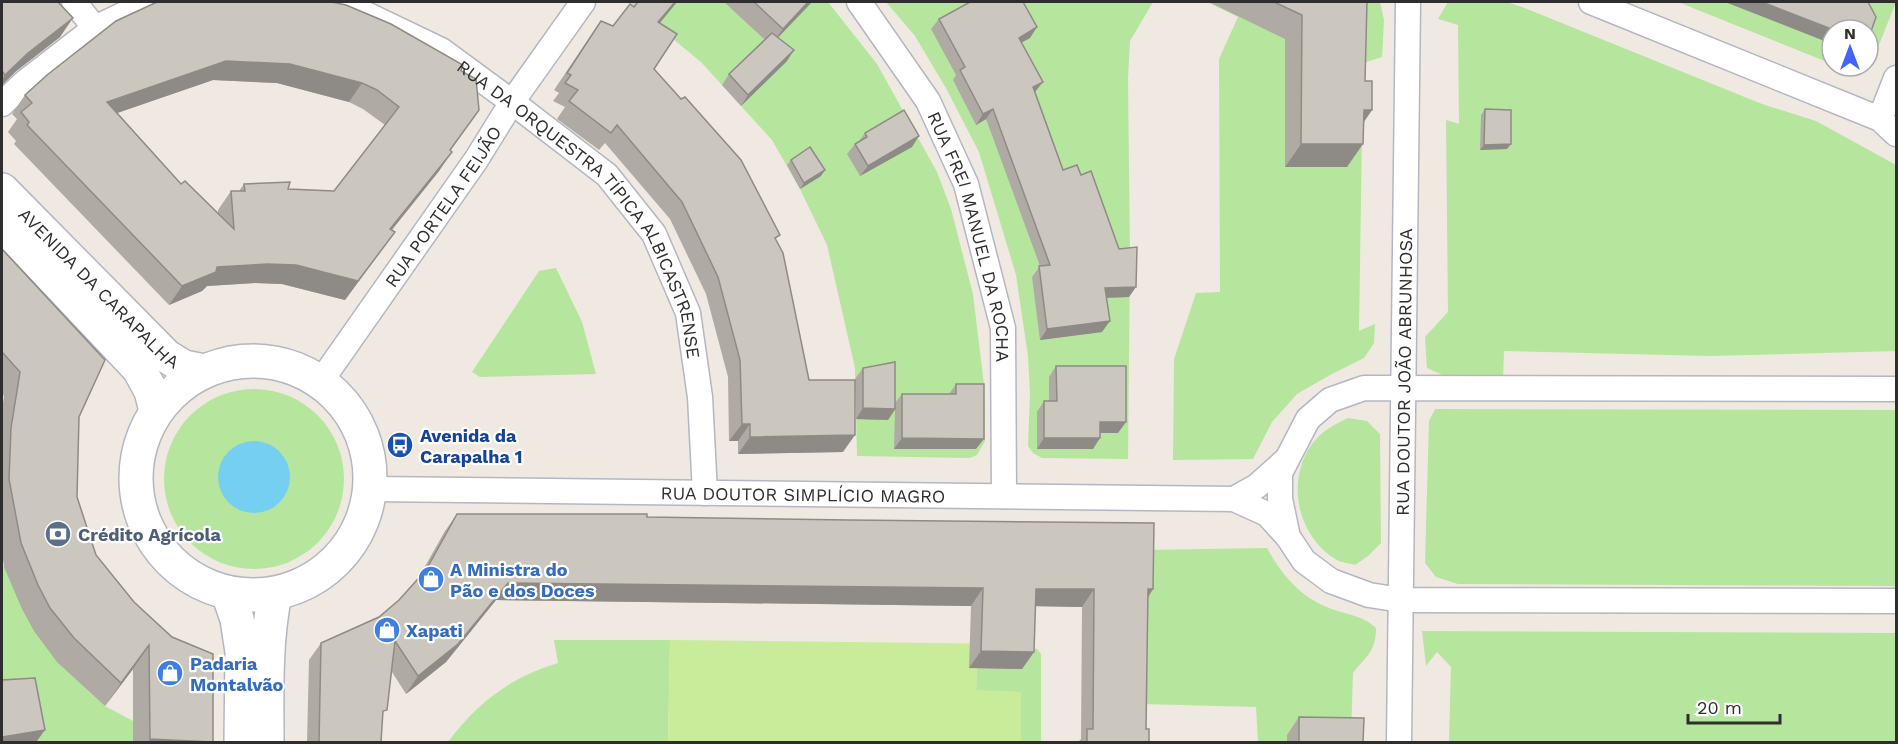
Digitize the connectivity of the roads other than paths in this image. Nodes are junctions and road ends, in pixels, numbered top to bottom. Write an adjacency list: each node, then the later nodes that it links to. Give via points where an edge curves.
1 (74, 2): 8 (street)
2 (149, 2): 8 (street)
3 (341, 2): 10 (street, RUA DA ORQUESTRA TÍPICA ALBICASTRENSE, via 441,50)
4 (583, 2): 10 (street, RUA PORTELA FEIJÃO)
5 (859, 2): 23 (street, RUA FREI MANUEL DA ROCHA, via 928,101 966,184 1003,328)
6 (1408, 2): 17 (street, RUA DOUTOR JOÃO ABRUNHOSA)
7 (1591, 2): 12 (street)
8 (95, 28): 11 (street)
9 (1896, 78): 12 (street)
10 (512, 102): 16 (street, RUA PORTELA FEIJÃO, via 476,160); 22 (street, RUA DA ORQUESTRA TÍPICA ALBICASTRENSE, via 607,175 654,234 688,314 700,397)
11 (2, 104)
12 (1888, 126)
13 (2, 190): 15 (main road, AVENIDA DA CARAPALHA, via 166,356 184,367)
14 (2, 224): 19 (main road, via 139,369)
15 (204, 371): 16 (main road, via 221,364 255,360 290,366); 19 (main road, via 171,393)
16 (321, 381): 21 (main road, via 344,402 360,428 370,458)
17 (1403, 387): 18 (street); 20 (street, via 1364,388 1330,400 1308,419); 28 (street, RUA DOUTOR JOÃO ABRUNHOSA)
18 (1896, 389)
19 (156, 411): 26 (main road, via 140,446 135,484 143,521 164,554 185,573)
20 (1286, 460): 24 (street, via 1257,486); 25 (street, via 1280,473 1280,500)
21 (371, 489): 22 (street, RUA DOUTOR SIMPLÍCIO MAGRO); 27 (main road, via 362,525 341,557 311,581)
22 (705, 493): 23 (street, RUA DOUTOR SIMPLÍCIO MAGRO)
23 (1004, 496): 24 (street, RUA DOUTOR SIMPLÍCIO MAGRO)
24 (1233, 499): 25 (street, via 1267,514)
25 (1287, 537): 28 (street, via 1304,561 1331,581 1369,595)
26 (228, 593): 27 (main road); 30 (main road, via 242,652)
27 (275, 594): 31 (main road, via 267,652)
28 (1401, 600): 29 (street); 32 (street, RUA DOUTOR JOÃO ABRUNHOSA)
29 (1896, 601)
30 (242, 742)
31 (267, 742)
32 (1399, 742)

